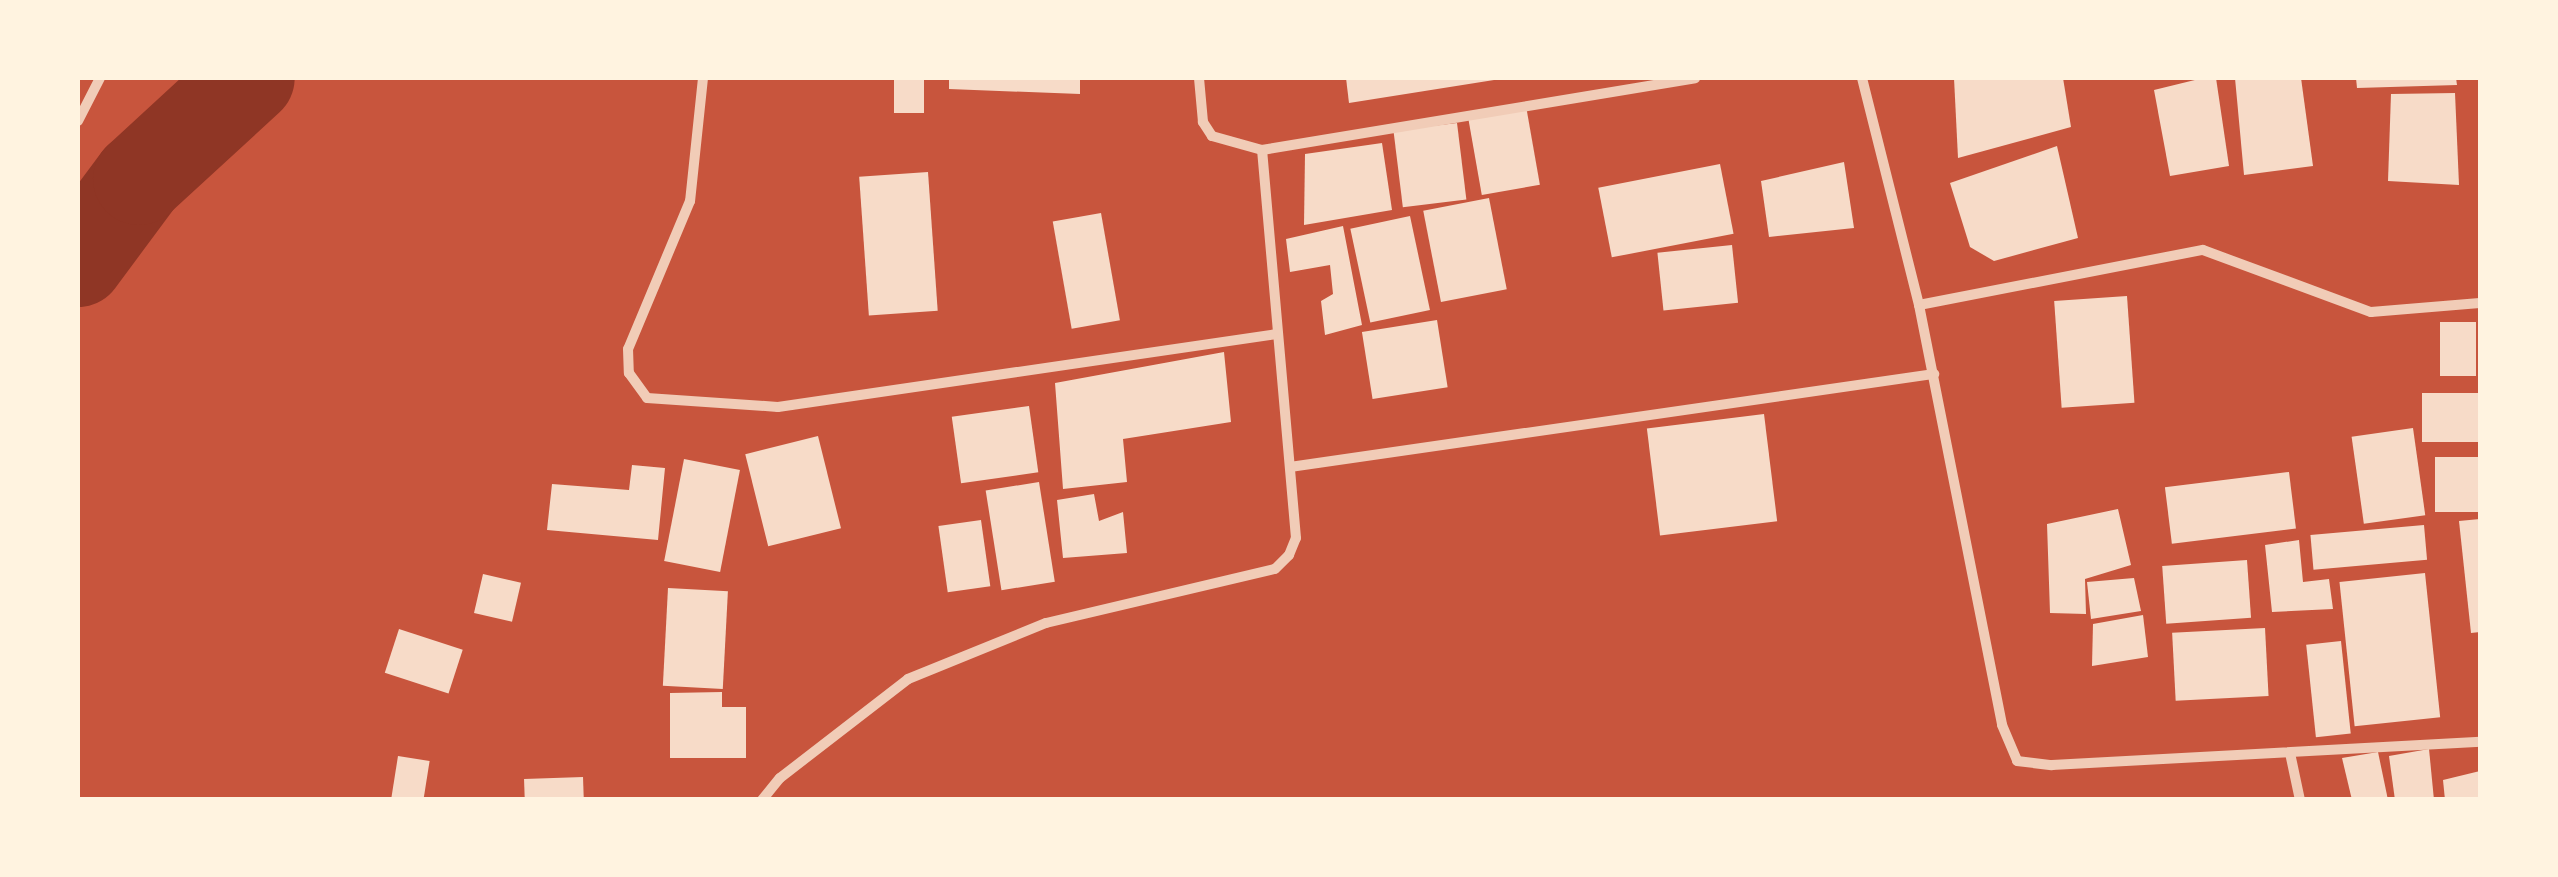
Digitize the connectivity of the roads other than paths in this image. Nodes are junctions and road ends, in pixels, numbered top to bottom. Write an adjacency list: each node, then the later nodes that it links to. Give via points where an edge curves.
1 (100, 78): 6 (street)
2 (703, 78): 10 (street, via 690,200 628,349 628,373 647,398 778,408)
3 (1199, 78): 7 (street, via 1203,122 1212,136)
4 (1696, 78): 7 (street)
5 (1862, 78): 9 (street)
6 (78, 120)
7 (1262, 150): 10 (street)
8 (2480, 302): 9 (street, via 2371,312 2203,250)
9 (1919, 305): 11 (street)
10 (1277, 334): 12 (street)
11 (1934, 374): 12 (street); 14 (street, via 2002,725 2016,761 2052,765)
12 (1290, 467): 15 (street, via 1296,538 1274,569 1046,623 908,679 780,778)
13 (2480, 742): 14 (street)
14 (2290, 753): 16 (street)
15 (762, 800)
16 (2300, 800)

